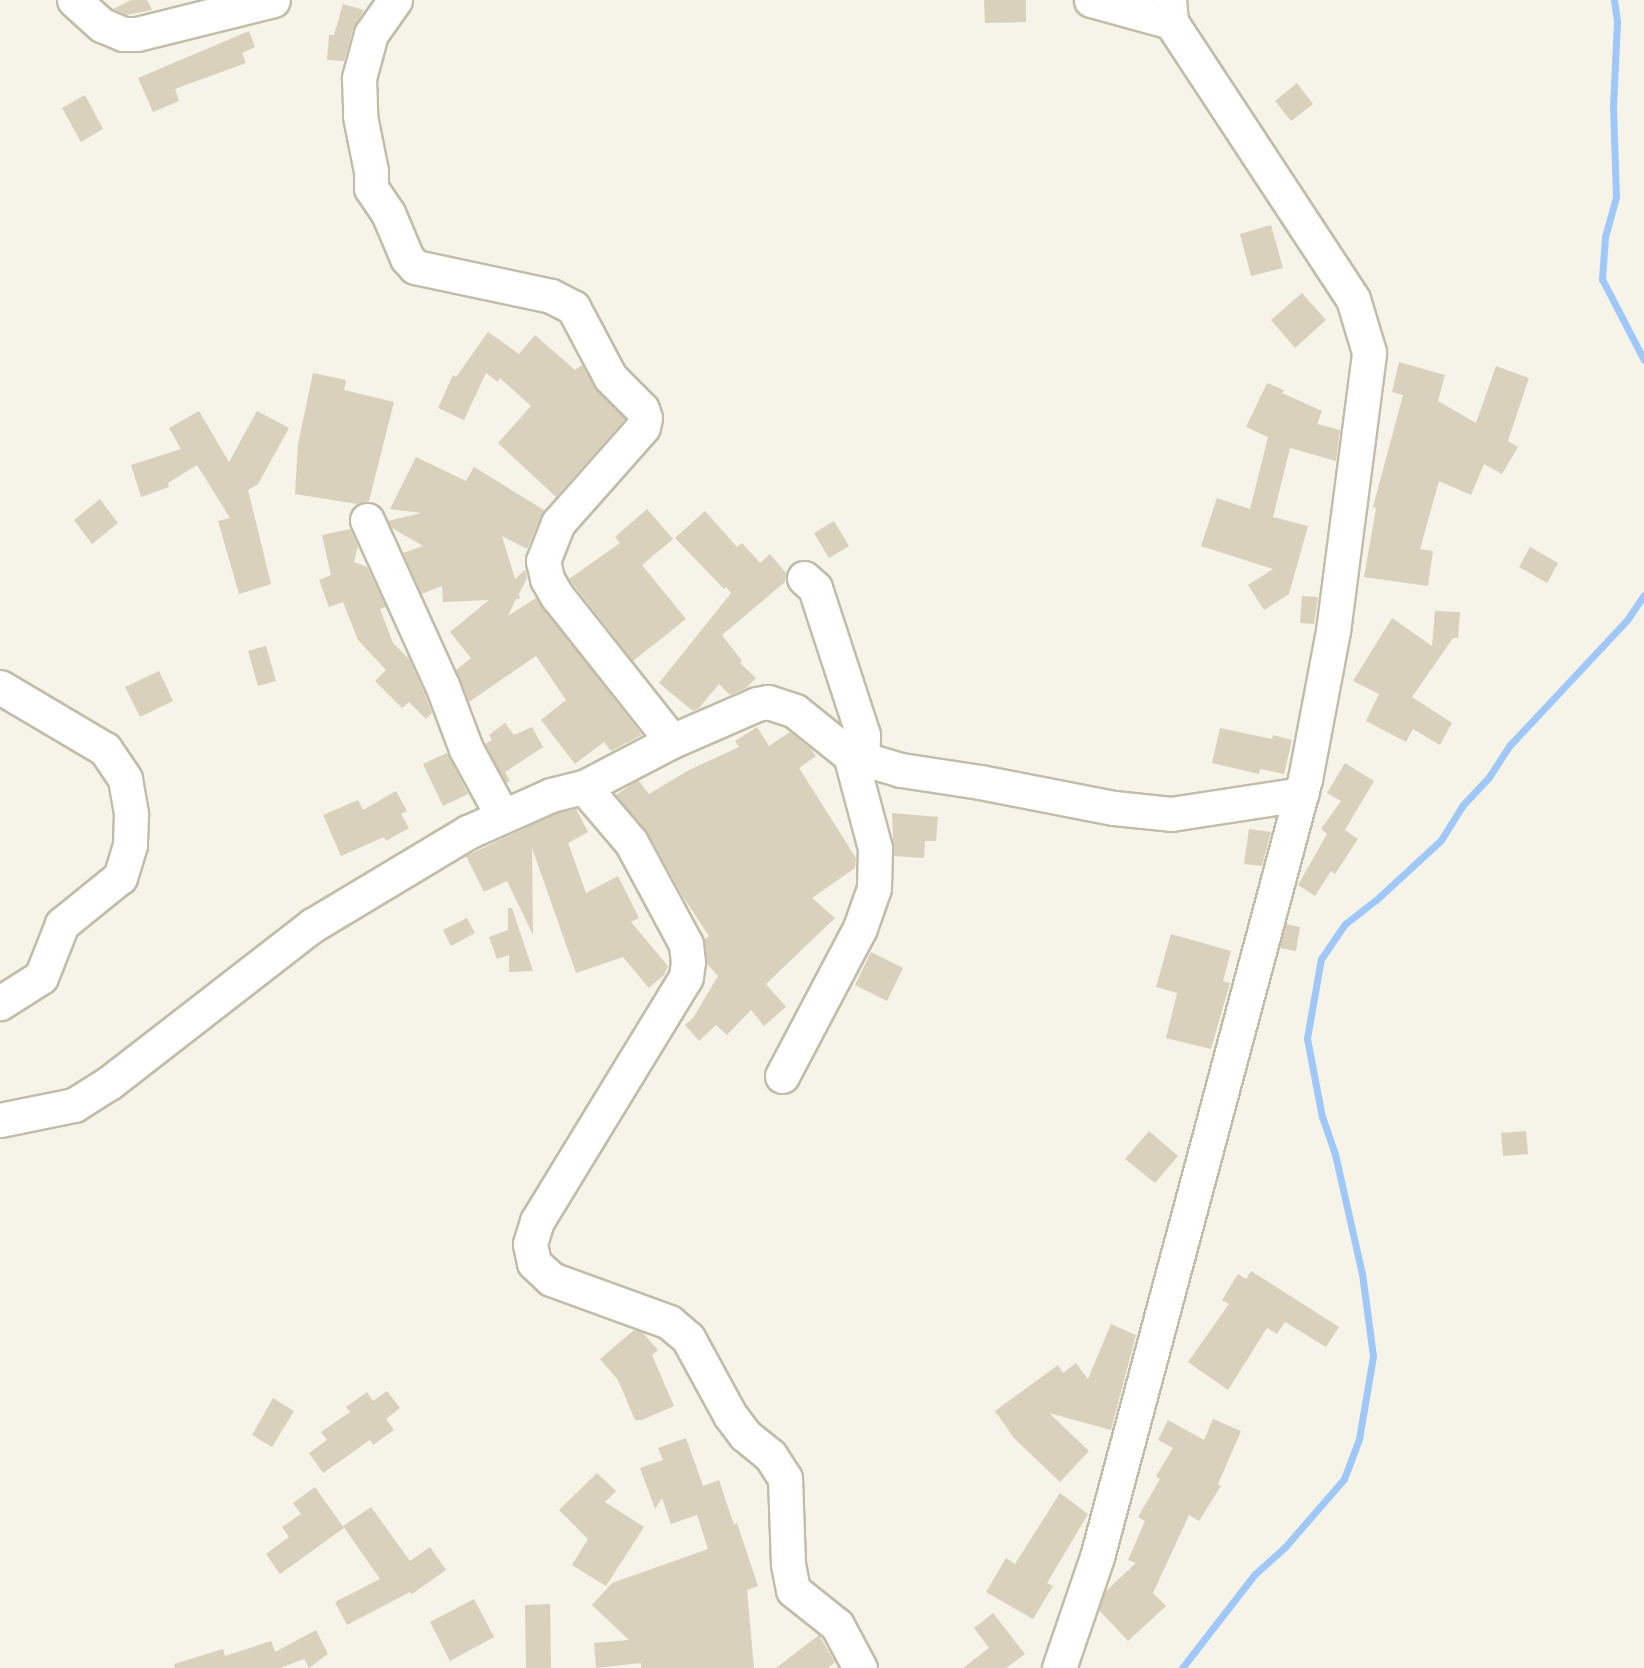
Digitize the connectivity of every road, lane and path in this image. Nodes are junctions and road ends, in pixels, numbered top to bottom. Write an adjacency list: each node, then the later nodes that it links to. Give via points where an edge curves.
1 (74, 0): 2 (street, via 102,25 123,34)
2 (273, 0)
3 (395, 0): 9 (street, via 371,34 359,78 371,188 415,267 551,296 573,307 611,377 642,409 643,427 558,523 543,561 557,596)
4 (1091, 0): 5 (street)
5 (1170, 11): 12 (street, via 1353,299 1369,352 1333,631)
6 (367, 520): 13 (street, via 466,749)
7 (804, 578): 10 (street, via 815,588 863,734)
8 (0, 687): 14 (street, via 105,749 125,779 131,814 130,845 120,877 62,924 41,977)
9 (672, 741): 10 (street, via 768,702 795,710); 11 (street)
10 (856, 757): 12 (street, via 901,770 1171,814); 15 (street, via 875,848 874,888 860,928)
11 (584, 787): 13 (street); 17 (street, via 631,842 685,944 687,969 537,1220 530,1253 551,1279 670,1322 688,1338 730,1415 745,1435 770,1455 785,1478 793,1590 837,1625)
12 (1301, 794): 18 (street, via 1097,1557)
13 (502, 815): 16 (street, via 313,925 74,1105)
14 (0, 1003)
15 (782, 1076)
16 (0, 1120)
17 (860, 1668)
18 (1059, 1668)

